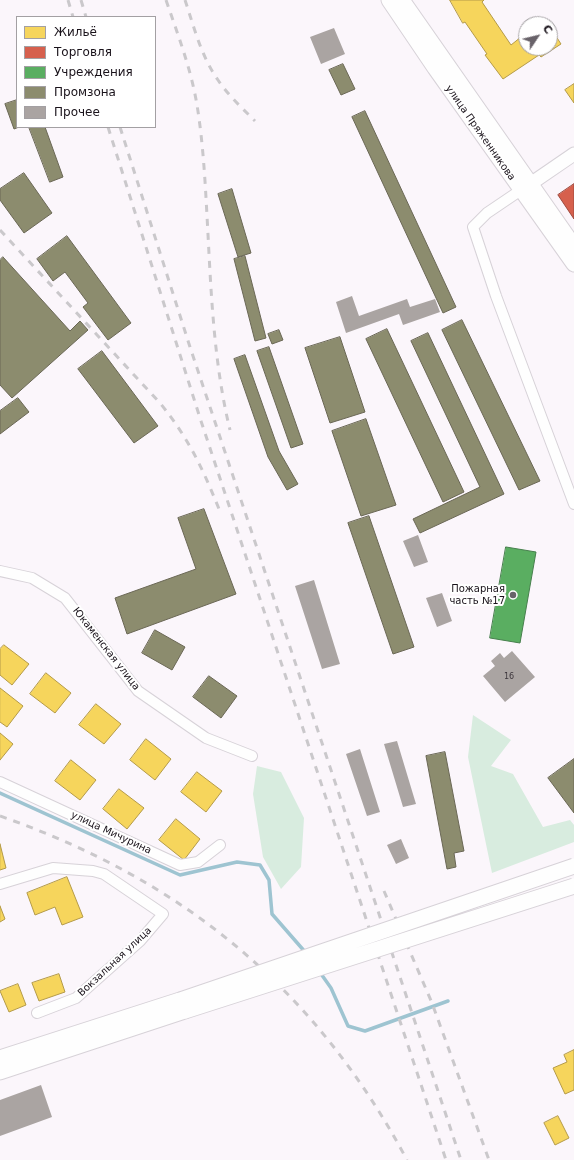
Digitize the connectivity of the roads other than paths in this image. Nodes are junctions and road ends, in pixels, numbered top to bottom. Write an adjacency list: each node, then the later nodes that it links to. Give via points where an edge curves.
1 (389, 0): 4 (main road, улица Пряженникова)
2 (402, 0): 4 (main road, улица Пряженникова)
3 (574, 154): 4 (street)
4 (525, 188): 5 (main road, улица Пряженникова); 6 (main road, улица Пряженникова); 7 (street, via 487,213 473,227 496,296)
5 (574, 246)
6 (574, 264)
7 (574, 504)
8 (0, 571): 9 (street, Юкаменская улица, via 32,578 65,598 138,691 206,738)
9 (252, 756)
10 (0, 782): 11 (street, улица Мичурина, via 180,865 198,862)
11 (220, 845)
12 (574, 866): 15 (main road, bridge)
13 (0, 884): 16 (street, Вокзальная улица, via 53,868 80,869 104,874 163,914 140,941 76,998)
14 (574, 886): 15 (main road, bridge)
15 (183, 1006): 17 (main road); 18 (main road)
16 (37, 1013)
17 (0, 1058)
18 (0, 1072)

